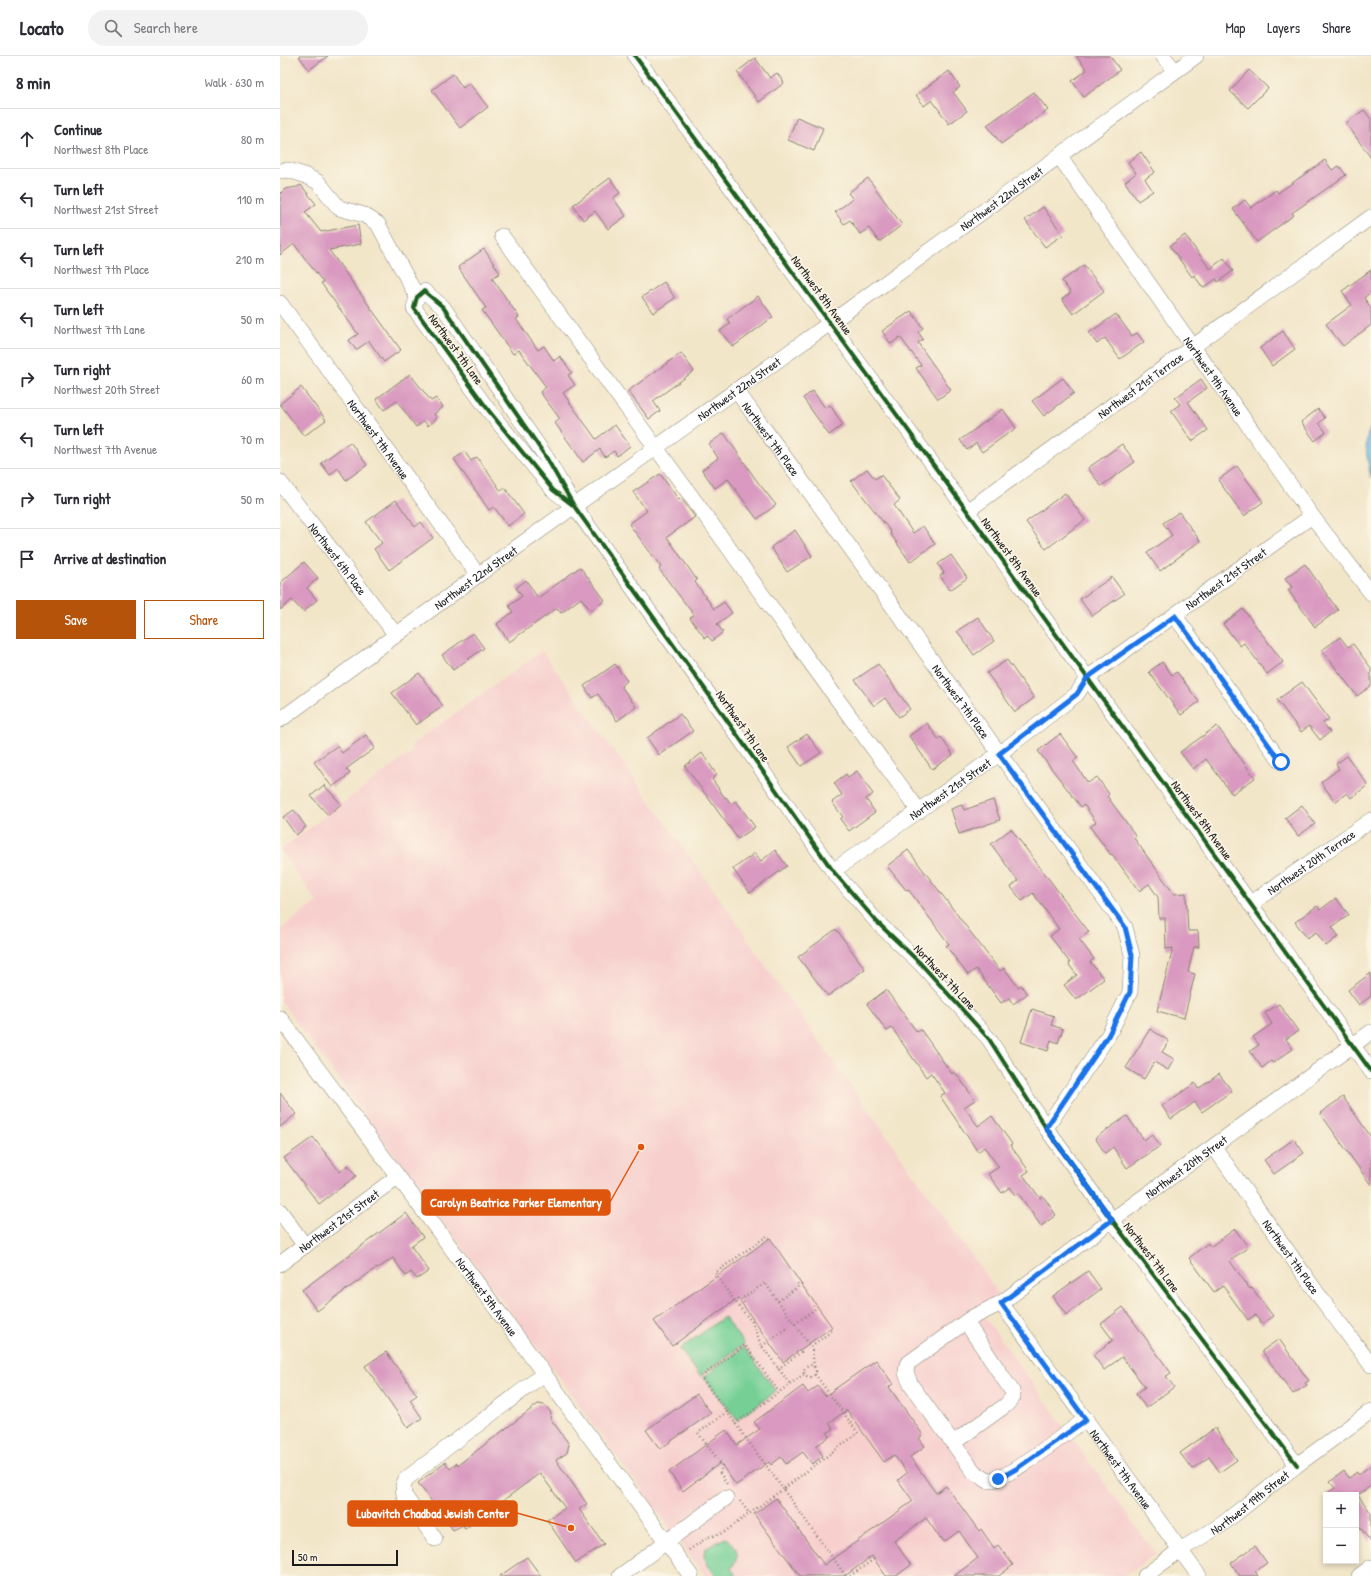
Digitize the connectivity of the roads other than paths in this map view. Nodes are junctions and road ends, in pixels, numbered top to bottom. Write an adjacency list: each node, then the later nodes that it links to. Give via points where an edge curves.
1 (635, 56): 11 (street, Northwest 8th Avenue)
2 (1163, 56): 4 (street)
3 (1196, 56): 4 (street, Northwest 22nd Street)
4 (1174, 72): 5 (street, Northwest 22nd Street)
5 (1059, 156): 11 (street, Northwest 22nd Street); 12 (street, Northwest 9th Avenue)
6 (280, 171): 9 (street, via 304,174 318,182 339,208 364,215 378,224)
7 (1371, 217): 12 (street, Northwest 21st Terrace)
8 (502, 236): 14 (street)
9 (417, 297): 16 (street, Northwest 7th Lane, via 414,308 490,411 553,490); 16 (street, Northwest 7th Lane, via 424,291 443,307 546,457)
10 (280, 303): 19 (street, Northwest 7th Avenue)
11 (830, 323): 13 (street, Northwest 22nd Street); 17 (street, Northwest 8th Avenue)
12 (1193, 346): 17 (street, Northwest 21st Terrace); 18 (street, Northwest 9th Avenue)
13 (736, 390): 14 (street, Northwest 22nd Street); 25 (street, Northwest 7th Place)
14 (656, 447): 16 (street, Northwest 22nd Street); 27 (street)
15 (280, 482): 22 (street, Northwest 6th Place)
16 (574, 506): 19 (street, Northwest 22nd Street); 29 (street, Northwest 7th Lane)
17 (967, 511): 23 (street, Northwest 8th Avenue)
18 (1312, 516): 20 (street, Northwest 9th Avenue); 21 (street, Northwest 21st Street)
19 (478, 575): 22 (street, Northwest 22nd Street)
20 (1371, 593)
21 (1175, 616): 23 (street, Northwest 21st Street); 26 (street)
22 (396, 635): 24 (street, Northwest 22nd Street)
23 (1087, 678): 25 (street, Northwest 21st Street, via 1077,694); 30 (street, Northwest 8th Avenue)
24 (280, 720)
25 (999, 754): 27 (street, Northwest 21st Street); 35 (street, Northwest 7th Place, via 1125,927 1132,955 1130,992 1112,1030)
26 (1281, 762)
27 (919, 811): 29 (street, Northwest 21st Street)
28 (1371, 820): 30 (street, Northwest 20th Terrace)
29 (833, 871): 35 (street, Northwest 7th Lane, via 877,922 921,964 989,1039)
30 (1250, 904): 33 (street, Northwest 8th Avenue)
31 (280, 1018): 37 (street, Northwest 5th Avenue)
32 (1371, 1032): 33 (street, Northwest 20th Street)
33 (1353, 1046): 34 (street, Northwest 8th Avenue); 36 (street, Northwest 20th Street)
34 (1371, 1071)
35 (1046, 1128): 39 (street, Northwest 7th Lane)
36 (1214, 1147): 39 (street, Northwest 20th Street); 44 (street, Northwest 7th Place)
37 (397, 1177): 40 (street, Northwest 21st Street); 45 (street, Northwest 5th Avenue)
38 (280, 1211): 40 (street)
39 (1112, 1220): 42 (street, Northwest 20th Street); 49 (street, Northwest 7th Lane)
40 (305, 1246): 41 (street, Northwest 21st Street)
41 (280, 1264)
42 (1001, 1303): 43 (street, Northwest 20th Street); 47 (street, Northwest 7th Avenue)
43 (966, 1322): 48 (street, via 1012,1391 1013,1397 1006,1405); 48 (street, Northwest 20th Street, via 906,1364 905,1369 911,1385)
44 (1371, 1365)
45 (544, 1374): 51 (street, via 406,1479 403,1486 404,1495); 52 (street, Northwest 5th Avenue)
46 (1371, 1411): 49 (street, Northwest 19th Street)
47 (1086, 1420): 48 (street, Northwest 20th Street, via 1016,1469 992,1481 978,1476); 53 (street, Northwest 7th Avenue)
48 (953, 1443)
49 (1298, 1465): 53 (street, Northwest 19th Street, via 1221,1525)
50 (730, 1493): 52 (street)
51 (435, 1540)
52 (666, 1542): 55 (street); 56 (street, Northwest 5th Avenue)
53 (1180, 1550): 57 (street, Northwest 19th Street); 58 (street, Northwest 7th Avenue)
54 (1371, 1567): 59 (street)
55 (620, 1576)
56 (691, 1576)
57 (1145, 1576)
58 (1199, 1576)
59 (1359, 1576)

